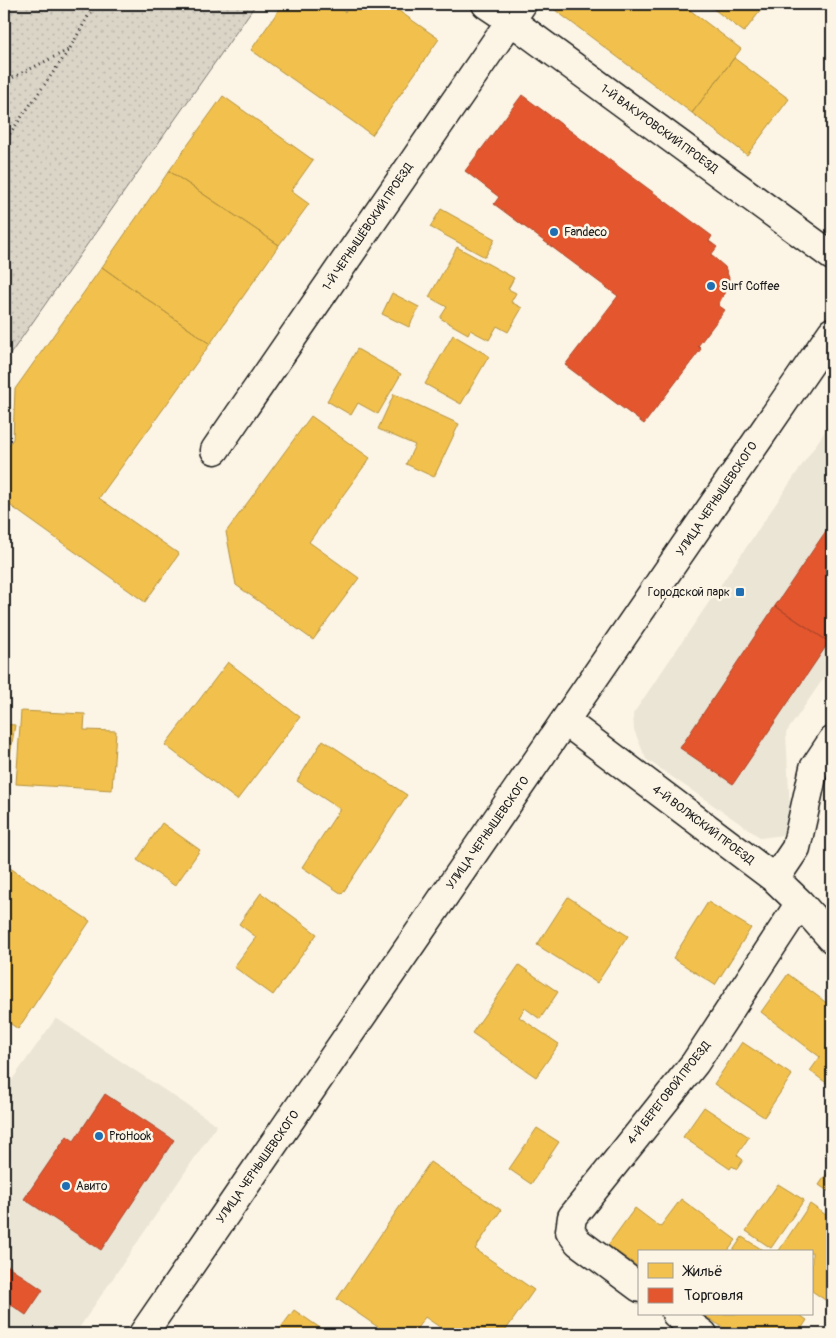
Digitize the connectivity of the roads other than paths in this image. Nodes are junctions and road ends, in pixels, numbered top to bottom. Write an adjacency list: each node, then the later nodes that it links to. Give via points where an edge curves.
1 (486, 4): 2 (street, 1-Й ВАКУРОВСКИЙ ПРОЕЗД)
2 (516, 12): 3 (street, 1-Й ВАКУРОВСКИЙ ПРОЕЗД); 5 (street, 1-Й ЧЕРНЫШЁВСКИЙ ПРОЕЗД)
3 (832, 256)
4 (832, 332): 6 (street, УЛИЦА ЧЕРНЫШЕВСКОГО)
5 (215, 450)
6 (565, 721): 8 (street, 4-Й ВОЛЖСКИЙ ПРОЕЗД); 13 (street, УЛИЦА ЧЕРНЫШЕВСКОГО)
7 (832, 741): 8 (street, via 814,768 796,848)
8 (775, 880): 9 (street, 4-Й ВОЛЖСКИЙ ПРОЕЗД)
9 (800, 903): 10 (street, 4-Й ВОЛЖСКИЙ ПРОЕЗД); 11 (street, 4-Й БЕРЕГОВОЙ ПРОЕЗД, via 695,1063 572,1217 570,1231 578,1242)
10 (832, 939)
11 (638, 1287)
12 (679, 1316): 14 (street)
13 (143, 1334)
14 (703, 1334)

